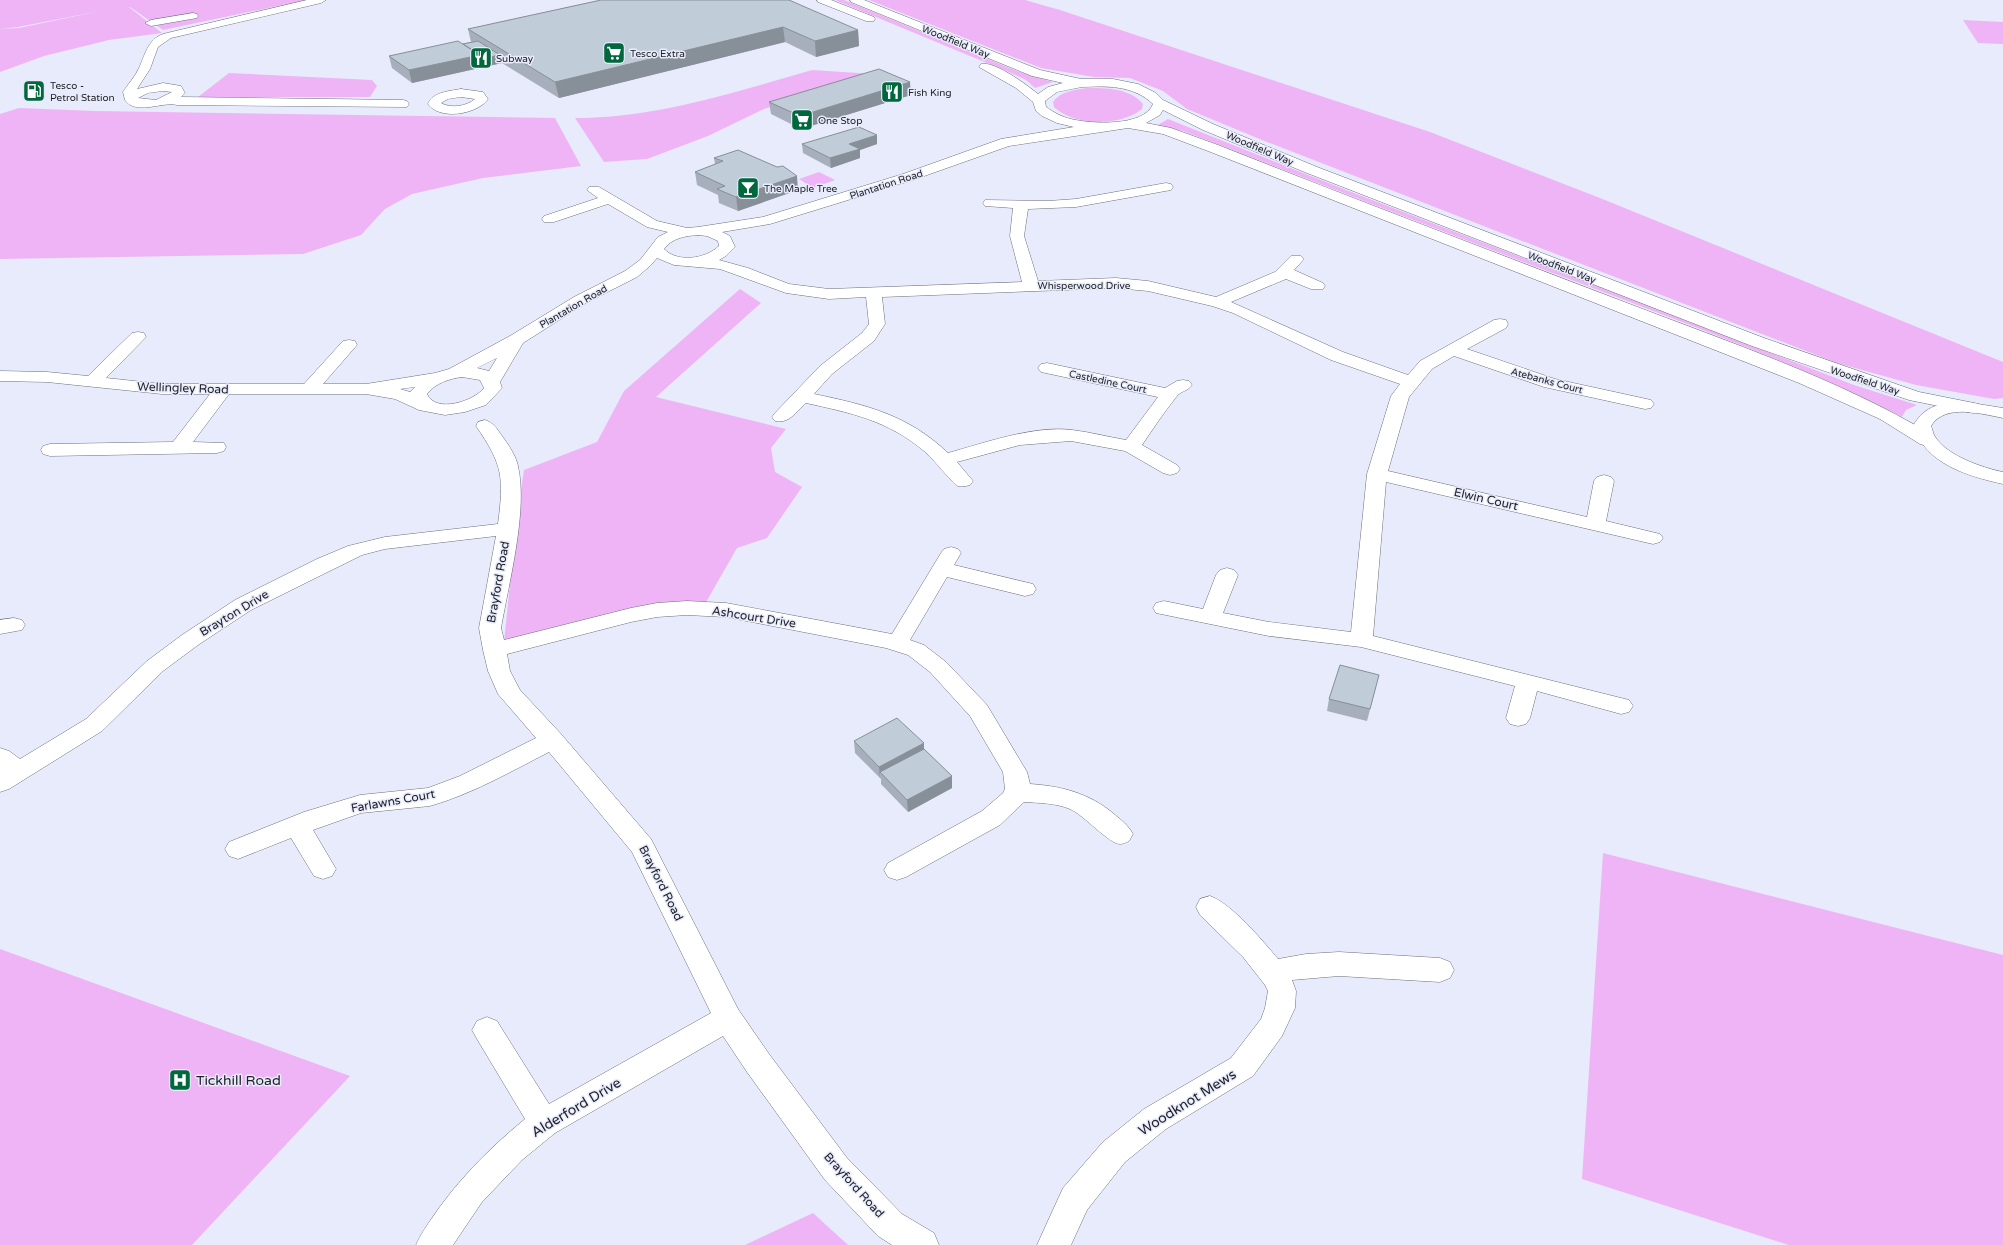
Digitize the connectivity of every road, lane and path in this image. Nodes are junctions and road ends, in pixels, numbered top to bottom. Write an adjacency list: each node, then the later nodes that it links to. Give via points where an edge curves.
1 (280, 0): 5 (street)
2 (321, 0): 10 (street, via 167,36 151,47 147,64)
3 (822, 0): 7 (street)
4 (855, 0): 11 (street, Woodfield Way, via 1036,73)
5 (249, 6)
6 (203, 14): 8 (street)
7 (877, 22)
8 (151, 23)
9 (978, 63): 17 (street, Woodfield Way, via 1020,85)
10 (138, 80): 12 (street, via 143,85); 13 (street, via 129,92)
11 (1082, 83): 16 (street, Woodfield Way, via 1102,82 1134,88 1153,96); 17 (street, via 1056,88 1044,94)
12 (163, 87): 13 (street, via 145,90); 14 (street, via 179,91)
13 (130, 97): 14 (street, via 131,100 140,103)
14 (171, 99): 15 (street, via 403,104)
15 (441, 102)
16 (1159, 103): 18 (street, via 1153,115); 60 (street, Woodfield Way, via 1208,127 1312,170 1758,342 1915,396)
17 (1040, 105): 19 (street, Woodfield Way, via 1056,118 1071,123); 20 (street, Plantation Road, via 1038,117 1032,124)
18 (1128, 124): 19 (street); 63 (street, Woodfield Way, via 1166,131 1213,148 1711,341 1879,412)
19 (1108, 126): 20 (street, Plantation Road)
20 (1006, 142): 29 (street, Plantation Road, via 900,180)
21 (1166, 186): 23 (street)
22 (594, 190): 24 (street, Whisperwood Drive)
23 (1128, 194): 26 (street, via 1076,203); 27 (street)
24 (610, 199): 28 (street); 30 (street, Whisperwood Drive)
25 (990, 203): 26 (street)
26 (1021, 204): 39 (street, via 1016,236)
27 (1143, 205)
28 (549, 219)
29 (765, 221): 31 (street, Plantation Road); 33 (street, Plantation Road, via 748,229)
30 (652, 224): 31 (street, Whisperwood Drive); 32 (street, via 659,235)
31 (693, 231): 32 (street, Plantation Road, via 672,235); 33 (street, Whisperwood Drive, via 720,235)
32 (658, 246): 35 (street, via 658,253 665,259); 38 (street, Plantation Road, via 645,263)
33 (726, 246): 35 (street, Plantation Road, via 713,257); 36 (street, Whisperwood Drive, via 731,259)
34 (1296, 259): 37 (street)
35 (689, 262): 36 (street, Whisperwood Drive, via 721,265); 38 (street, Plantation Road)
36 (742, 271): 41 (street, Whisperwood Drive, via 770,283 805,292)
37 (1284, 272): 40 (street); 42 (street)
38 (631, 274): 45 (street, Plantation Road, via 580,300)
39 (1032, 286): 41 (street, Whisperwood Drive); 42 (street, Whisperwood Drive, via 1116,283 1172,290)
40 (1317, 286)
41 (874, 293): 57 (street, via 877,324 868,337 826,370)
42 (1217, 302): 52 (street, Whisperwood Drive, via 1337,356)
43 (1500, 324): 47 (street)
44 (138, 337): 51 (street)
45 (516, 340): 50 (street, Plantation Road); 53 (street, Plantation Road)
46 (349, 345): 56 (street)
47 (1452, 350): 52 (street, via 1426,365); 58 (street, Atebanks Court, via 1550,383)
48 (1047, 368): 66 (street, Castledine Court, via 1176,390)
49 (0, 376): 51 (street, Wellingley Road, via 47,377)
50 (441, 377): 53 (street, via 473,372 487,376); 54 (street, Wellingley Road); 59 (street, via 423,386 418,394 419,400)
51 (92, 382): 55 (street, Wellingley Road, via 162,389)
52 (1411, 382): 70 (street, via 1400,396)
53 (491, 386): 59 (street, via 480,401 467,406 456,409); 62 (street)
54 (366, 389): 56 (street, Wellingley Road); 59 (street, Wellingley Road, via 399,394)
55 (223, 390): 56 (street, Wellingley Road); 64 (street)
56 (309, 390)
57 (802, 397): 61 (street); 68 (street, via 867,411 886,418 925,441)
58 (1645, 404)
59 (431, 407): 62 (street, Brayford Road, via 466,417)
60 (1992, 410): 63 (street, via 1946,409 1928,416 1922,426)
61 (781, 417)
62 (485, 426): 75 (street, Brayford Road, via 508,464 512,491)
63 (1927, 440): 71 (street, Woodfield Way, via 1961,464)
64 (178, 447): 65 (street); 67 (street)
65 (216, 447)
66 (1131, 447): 68 (street, via 1071,435 1048,436 1019,440); 69 (street)
67 (50, 450)
68 (946, 459): 72 (street)
69 (1170, 469)
70 (1377, 474): 74 (street, Elwin Court); 81 (street)
71 (2003, 478)
72 (963, 481)
73 (1604, 481): 74 (street)
74 (1595, 524): 76 (street, Elwin Court)
75 (508, 529): 83 (street, Brayford Road, via 490,628); 89 (street, Brayton Drive, via 385,543 355,550 324,564 243,605 190,640 155,666 94,726)
76 (1653, 538)
77 (1227, 575): 80 (street)
78 (1025, 589): 82 (street, via 947,561)
79 (1164, 608): 80 (street)
80 (1210, 618): 81 (street, via 1269,629)
81 (1360, 640): 84 (street)
82 (897, 644): 83 (street, Ashcourt Drive, via 726,610 687,608 638,614); 90 (street, Ashcourt Drive, via 916,650 938,667 979,711 1015,772)
83 (494, 650): 87 (street, Brayford Road, via 499,671 510,694)
84 (1528, 681): 85 (street); 86 (street)
85 (1621, 706)
86 (1518, 718)
87 (552, 740): 91 (street, Farlawns Court, via 469,782 430,797 360,804); 99 (street, Brayford Road, via 642,846)
88 (0, 757): 89 (street)
89 (10, 777)
90 (1017, 792): 92 (street, via 1050,794 1072,800 1088,808); 95 (street, via 1013,799 991,818)
91 (297, 826): 93 (street, Farlawns Court); 94 (street)
92 (1120, 834)
93 (238, 849)
94 (323, 869)
95 (897, 870)
96 (1210, 908): 98 (street, Woodknot Mews, via 1253,950)
97 (1440, 970): 98 (street, via 1339,964)
98 (1271, 972): 104 (street, Woodknot Mews, via 1282,991 1280,1008 1272,1027 1242,1067 1155,1119 1114,1152 1075,1199)
99 (728, 1018): 101 (street, Alderford Drive); 103 (street, Brayford Road, via 836,1169 890,1225)
100 (487, 1030): 101 (street)
101 (544, 1123): 102 (street, Alderford Drive, via 511,1150 471,1191)
102 (433, 1245)
103 (922, 1245)
104 (1054, 1245)

